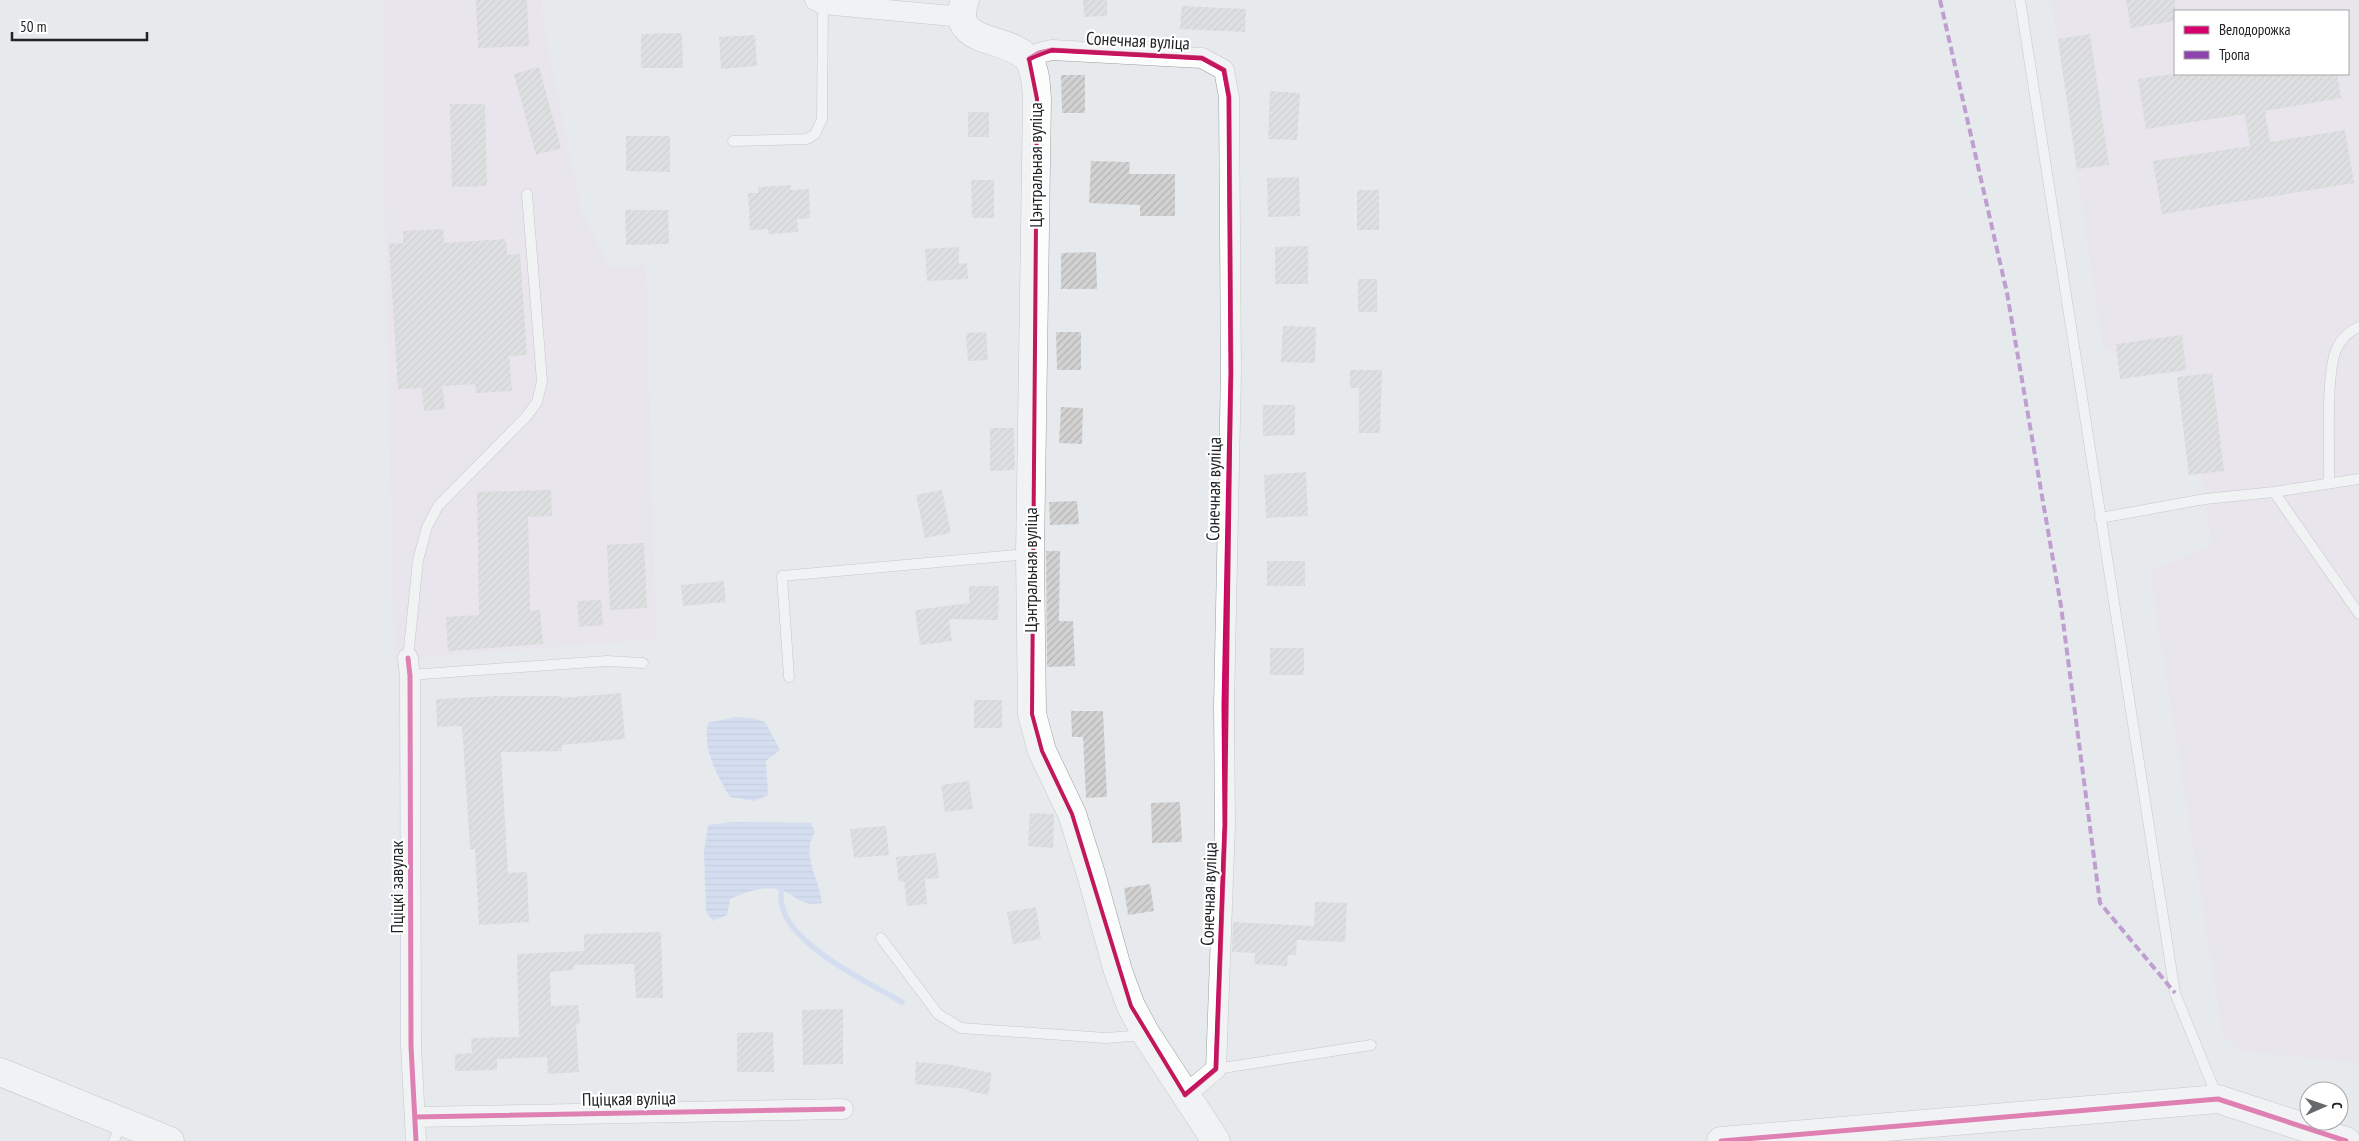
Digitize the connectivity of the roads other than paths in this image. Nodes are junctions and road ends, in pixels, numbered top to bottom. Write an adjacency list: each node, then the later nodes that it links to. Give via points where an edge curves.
1 (2020, 0): 11 (lane)
2 (819, 2): 3 (street); 5 (lane, via 822,119 815,134 807,139)
3 (964, 8): 4 (street, via 965,27 974,35 1016,48)
4 (1028, 59): 12 (street, Цэнтральная вуліца, via 1034,74 1037,99); 20 (street, Сонечная вуліца, via 1039,52 1052,50 1202,58 1224,70 1229,97 1231,372 1224,695 1225,825)
5 (733, 141)
6 (527, 194): 15 (lane, via 542,381 537,402 438,506 427,526 418,560)
7 (2359, 327): 9 (lane, via 2349,331 2337,348 2331,367)
8 (2359, 479): 9 (lane)
9 (2329, 483): 10 (lane)
10 (2274, 492): 11 (lane, via 2205,499); 13 (lane)
11 (2100, 518): 23 (lane, via 2175,993)
12 (1030, 554): 16 (lane, via 782,576); 18 (street, Цэнтральная вуліца, via 1032,714 1042,751 1072,814 1118,971)
13 (2359, 614)
14 (643, 663): 15 (lane, via 607,661 423,674)
15 (409, 667): 25 (street, Пціцкі завулак, via 411,1046)
16 (789, 678)
17 (881, 938): 18 (lane, via 938,1014 960,1028 1106,1038)
18 (1146, 1034): 22 (street, Цэнтральная вуліца)
19 (1371, 1045): 20 (lane)
20 (1216, 1069): 22 (street)
21 (0, 1072): 26 (street)
22 (1185, 1095): 27 (street, Цэнтральная вуліца)
23 (2218, 1099): 30 (street); 31 (street)
24 (843, 1109): 25 (street, Пціцкая вуліца)
25 (415, 1117): 29 (street, Пціцкі завулак)
26 (118, 1132): 28 (street)
27 (1212, 1138)
28 (170, 1141)
29 (416, 1141)
30 (1721, 1141)
31 (2346, 1141)

